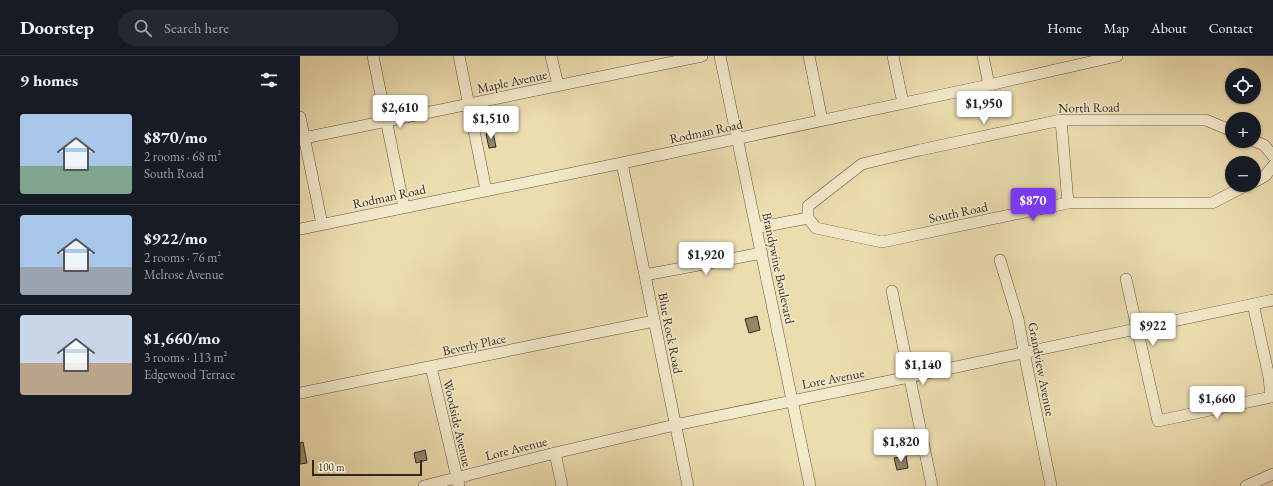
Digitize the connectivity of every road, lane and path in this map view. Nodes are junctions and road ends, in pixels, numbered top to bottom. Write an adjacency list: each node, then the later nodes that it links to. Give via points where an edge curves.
1 (373, 56): 18 (street)
2 (459, 56): 14 (street)
3 (551, 56): 11 (street)
4 (702, 56): 11 (street, Maple Avenue)
5 (720, 56): 21 (street, Brandywine Boulevard)
6 (809, 56): 16 (street)
7 (893, 56): 13 (street)
8 (983, 56): 12 (street)
9 (1117, 56): 10 (street, Rodman Road)
10 (1085, 59): 12 (street, Rodman Road)
11 (558, 85): 14 (street, Maple Avenue)
12 (989, 85): 13 (street, Rodman Road)
13 (902, 103): 16 (street, Rodman Road)
14 (468, 104): 18 (street, Maple Avenue); 27 (street)
15 (300, 117): 20 (street)
16 (822, 120): 21 (street, Rodman Road)
17 (1061, 120): 19 (street, North Road, via 1206,120); 29 (street); 31 (street, North Road, via 862,164 808,206)
18 (386, 121): 20 (street, Maple Avenue); 30 (street)
19 (1225, 128)
20 (304, 138): 32 (street)
21 (738, 138): 24 (street, Rodman Road); 33 (street, Brandywine Boulevard)
22 (1261, 144): 23 (street)
23 (1273, 156)
24 (622, 163): 27 (street, Rodman Road); 37 (street, Blue Rock Road)
25 (1273, 166): 26 (street)
26 (1261, 178)
27 (486, 190): 30 (street, Rodman Road)
28 (1233, 192): 29 (street, South Road, via 1212,202)
29 (1068, 203): 31 (street, South Road, via 882,242 816,228)
30 (404, 208): 32 (street, Rodman Road)
31 (808, 218): 33 (street)
32 (322, 224): 34 (street, Rodman Road)
33 (756, 228): 35 (street, Brandywine Boulevard)
34 (300, 229)
35 (762, 254): 37 (street); 48 (street, Brandywine Boulevard)
36 (1000, 260): 44 (street, Grandview Avenue, via 1018,319)
37 (645, 276): 42 (street, Blue Rock Road)
38 (1126, 279): 43 (street)
39 (892, 291): 46 (street)
40 (1273, 300): 41 (street, Lore Avenue)
41 (1253, 304): 43 (street, Lore Avenue); 43 (street, via 1271,397 1158,421)
42 (654, 321): 45 (street, Beverly Place); 49 (street, Blue Rock Road)
43 (1137, 328): 44 (street, Lore Avenue)
44 (1024, 352): 46 (street, Lore Avenue); 58 (street, Grandview Avenue)
45 (431, 367): 47 (street, Beverly Place); 52 (street, Woodside Avenue)
46 (909, 377): 48 (street, Lore Avenue); 57 (street)
47 (300, 393)
48 (792, 401): 49 (street, Lore Avenue); 56 (street, Brandywine Boulevard)
49 (675, 425): 50 (street, Lore Avenue); 55 (street, Blue Rock Road)
50 (555, 453): 52 (street, Lore Avenue); 54 (street)
51 (1273, 474): 59 (street)
52 (458, 482): 53 (street, Lore Avenue)
53 (424, 486)
54 (562, 486)
55 (688, 486)
56 (810, 486)
57 (932, 486)
58 (1051, 486)
59 (1246, 486)

